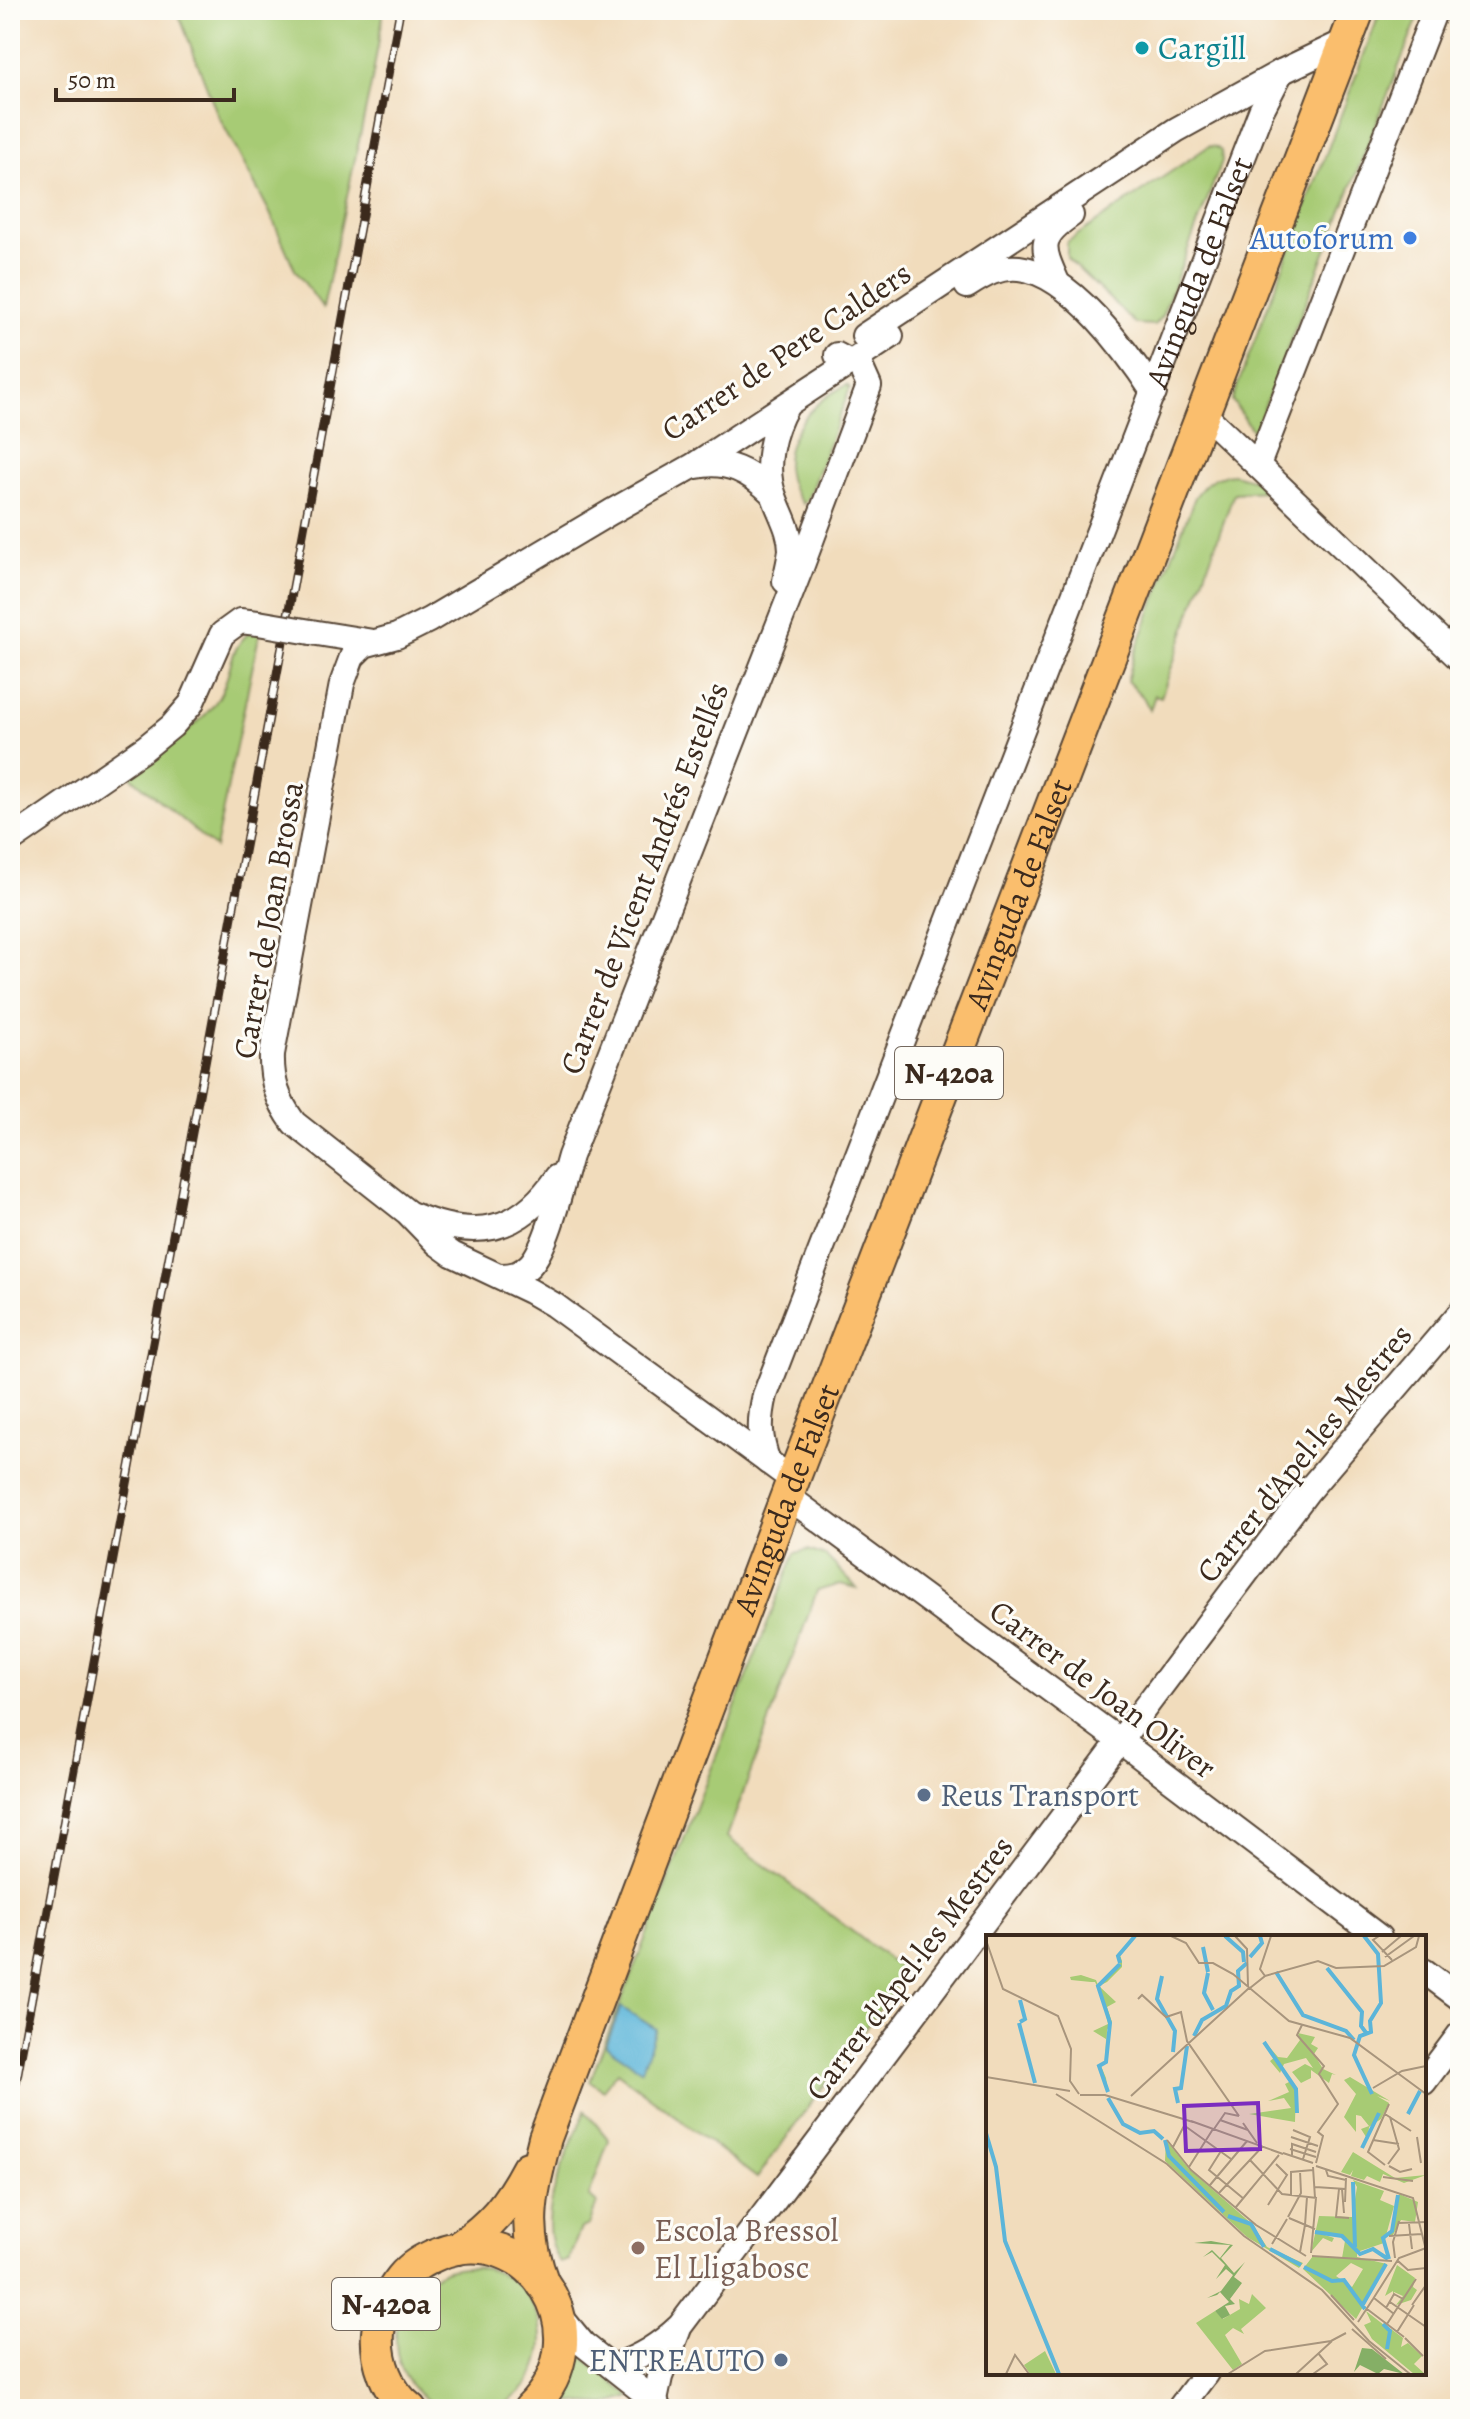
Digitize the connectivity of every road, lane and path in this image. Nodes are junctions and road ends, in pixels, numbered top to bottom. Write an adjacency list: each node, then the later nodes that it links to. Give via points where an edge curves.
1 (1358, 10): 3 (main road, Avinguda de Falset / N-420a)
2 (1435, 10): 12 (street)
3 (1346, 41): 4 (street); 11 (main road, Avinguda de Falset / N-420a)
4 (1281, 72): 5 (street, via 1055,226 1044,251); 7 (street, Carrer de Pere Calders, via 1176,130); 9 (street, Avinguda de Falset, via 1261,111)
5 (1057, 282): 6 (street, Carrer de Pere Calders, via 1019,268 986,273); 9 (street, Carrer de Pere Calders, via 1129,354)
6 (891, 336): 7 (street, Carrer de Pere Calders); 8 (street, Carrer de Pere Calders)
7 (837, 360): 8 (street, via 861,368); 10 (street, Carrer de Pere Calders); 15 (street, Carrer de Pere Calders)
8 (869, 386): 16 (street, Carrer de Vicent Andrés Estellés)
9 (1154, 393): 25 (street, Avinguda de Falset, via 765,1395 760,1440)
10 (788, 404): 13 (street, Carrer de Pere Calders); 14 (street, Carrer de Vicent Andrés Estellés, via 774,434)
11 (1202, 412): 12 (street); 25 (main road, Avinguda de Falset / N-420a)
12 (1258, 465): 18 (street)
13 (693, 466): 14 (street, Carrer de Pere Calders, via 732,466 754,476); 15 (street, Carrer de Pere Calders)
14 (772, 493): 16 (street, Carrer de Vicent Andrés Estellés, via 791,550)
15 (611, 512): 17 (street, Carrer de Pere Calders, via 429,620)
16 (778, 623): 20 (street, Carrer de Vicent Andrés Estellés)
17 (373, 642): 19 (street, bridge, via 240,621 222,634 191,704 172,726); 21 (street, Carrer de Joan Brossa, via 352,657 342,684 272,1065 281,1103 294,1123)
18 (1460, 659)
19 (10, 841)
20 (570, 1156): 22 (street, Carrer de Vicent Andrés Estellés, via 536,1205); 23 (street, Carrer de Vicent Andrés Estellés, via 534,1260 519,1274)
21 (407, 1212): 22 (street, via 456,1229); 23 (street, Carrer de Joan Oliver, via 452,1254)
22 (505, 1224): 23 (street, via 490,1236 486,1249)
23 (498, 1275): 25 (street, Carrer de Joan Oliver, via 554,1305)
24 (1460, 1313): 26 (street, Carrer d'Apel·les Mestres, via 1307,1492)
25 (782, 1479): 26 (street, Carrer de Joan Oliver); 32 (main road, Avinguda de Falset / N-420a)
26 (1120, 1741): 27 (street, Carrer de Joan Oliver); 36 (street, Carrer d'Apel·les Mestres)
27 (1376, 1935)
28 (1426, 1972): 29 (street)
29 (1460, 1998)
30 (1460, 2034): 31 (street)
31 (1426, 2079)
32 (545, 2138): 33 (main road, N-420a, via 507,2206); 34 (main road, N-420a, via 528,2230)
33 (458, 2248): 34 (main road, N-420a, via 496,2251); 39 (main road, N-420a, via 421,2261 389,2294 377,2342 388,2383)
34 (543, 2284): 35 (main road, N-420a)
35 (560, 2316): 37 (street, via 583,2344); 41 (main road, N-420a, via 563,2333 554,2377)
36 (680, 2326): 37 (street, Carrer d'Apel·les Mestres, via 650,2351); 40 (street, Carrer d'Apel·les Mestres, via 660,2377)
37 (613, 2367): 40 (street)
38 (1204, 2375): 43 (street)
39 (402, 2404)
40 (657, 2405): 42 (street)
41 (530, 2409)
42 (629, 2409)
43 (1179, 2409)

